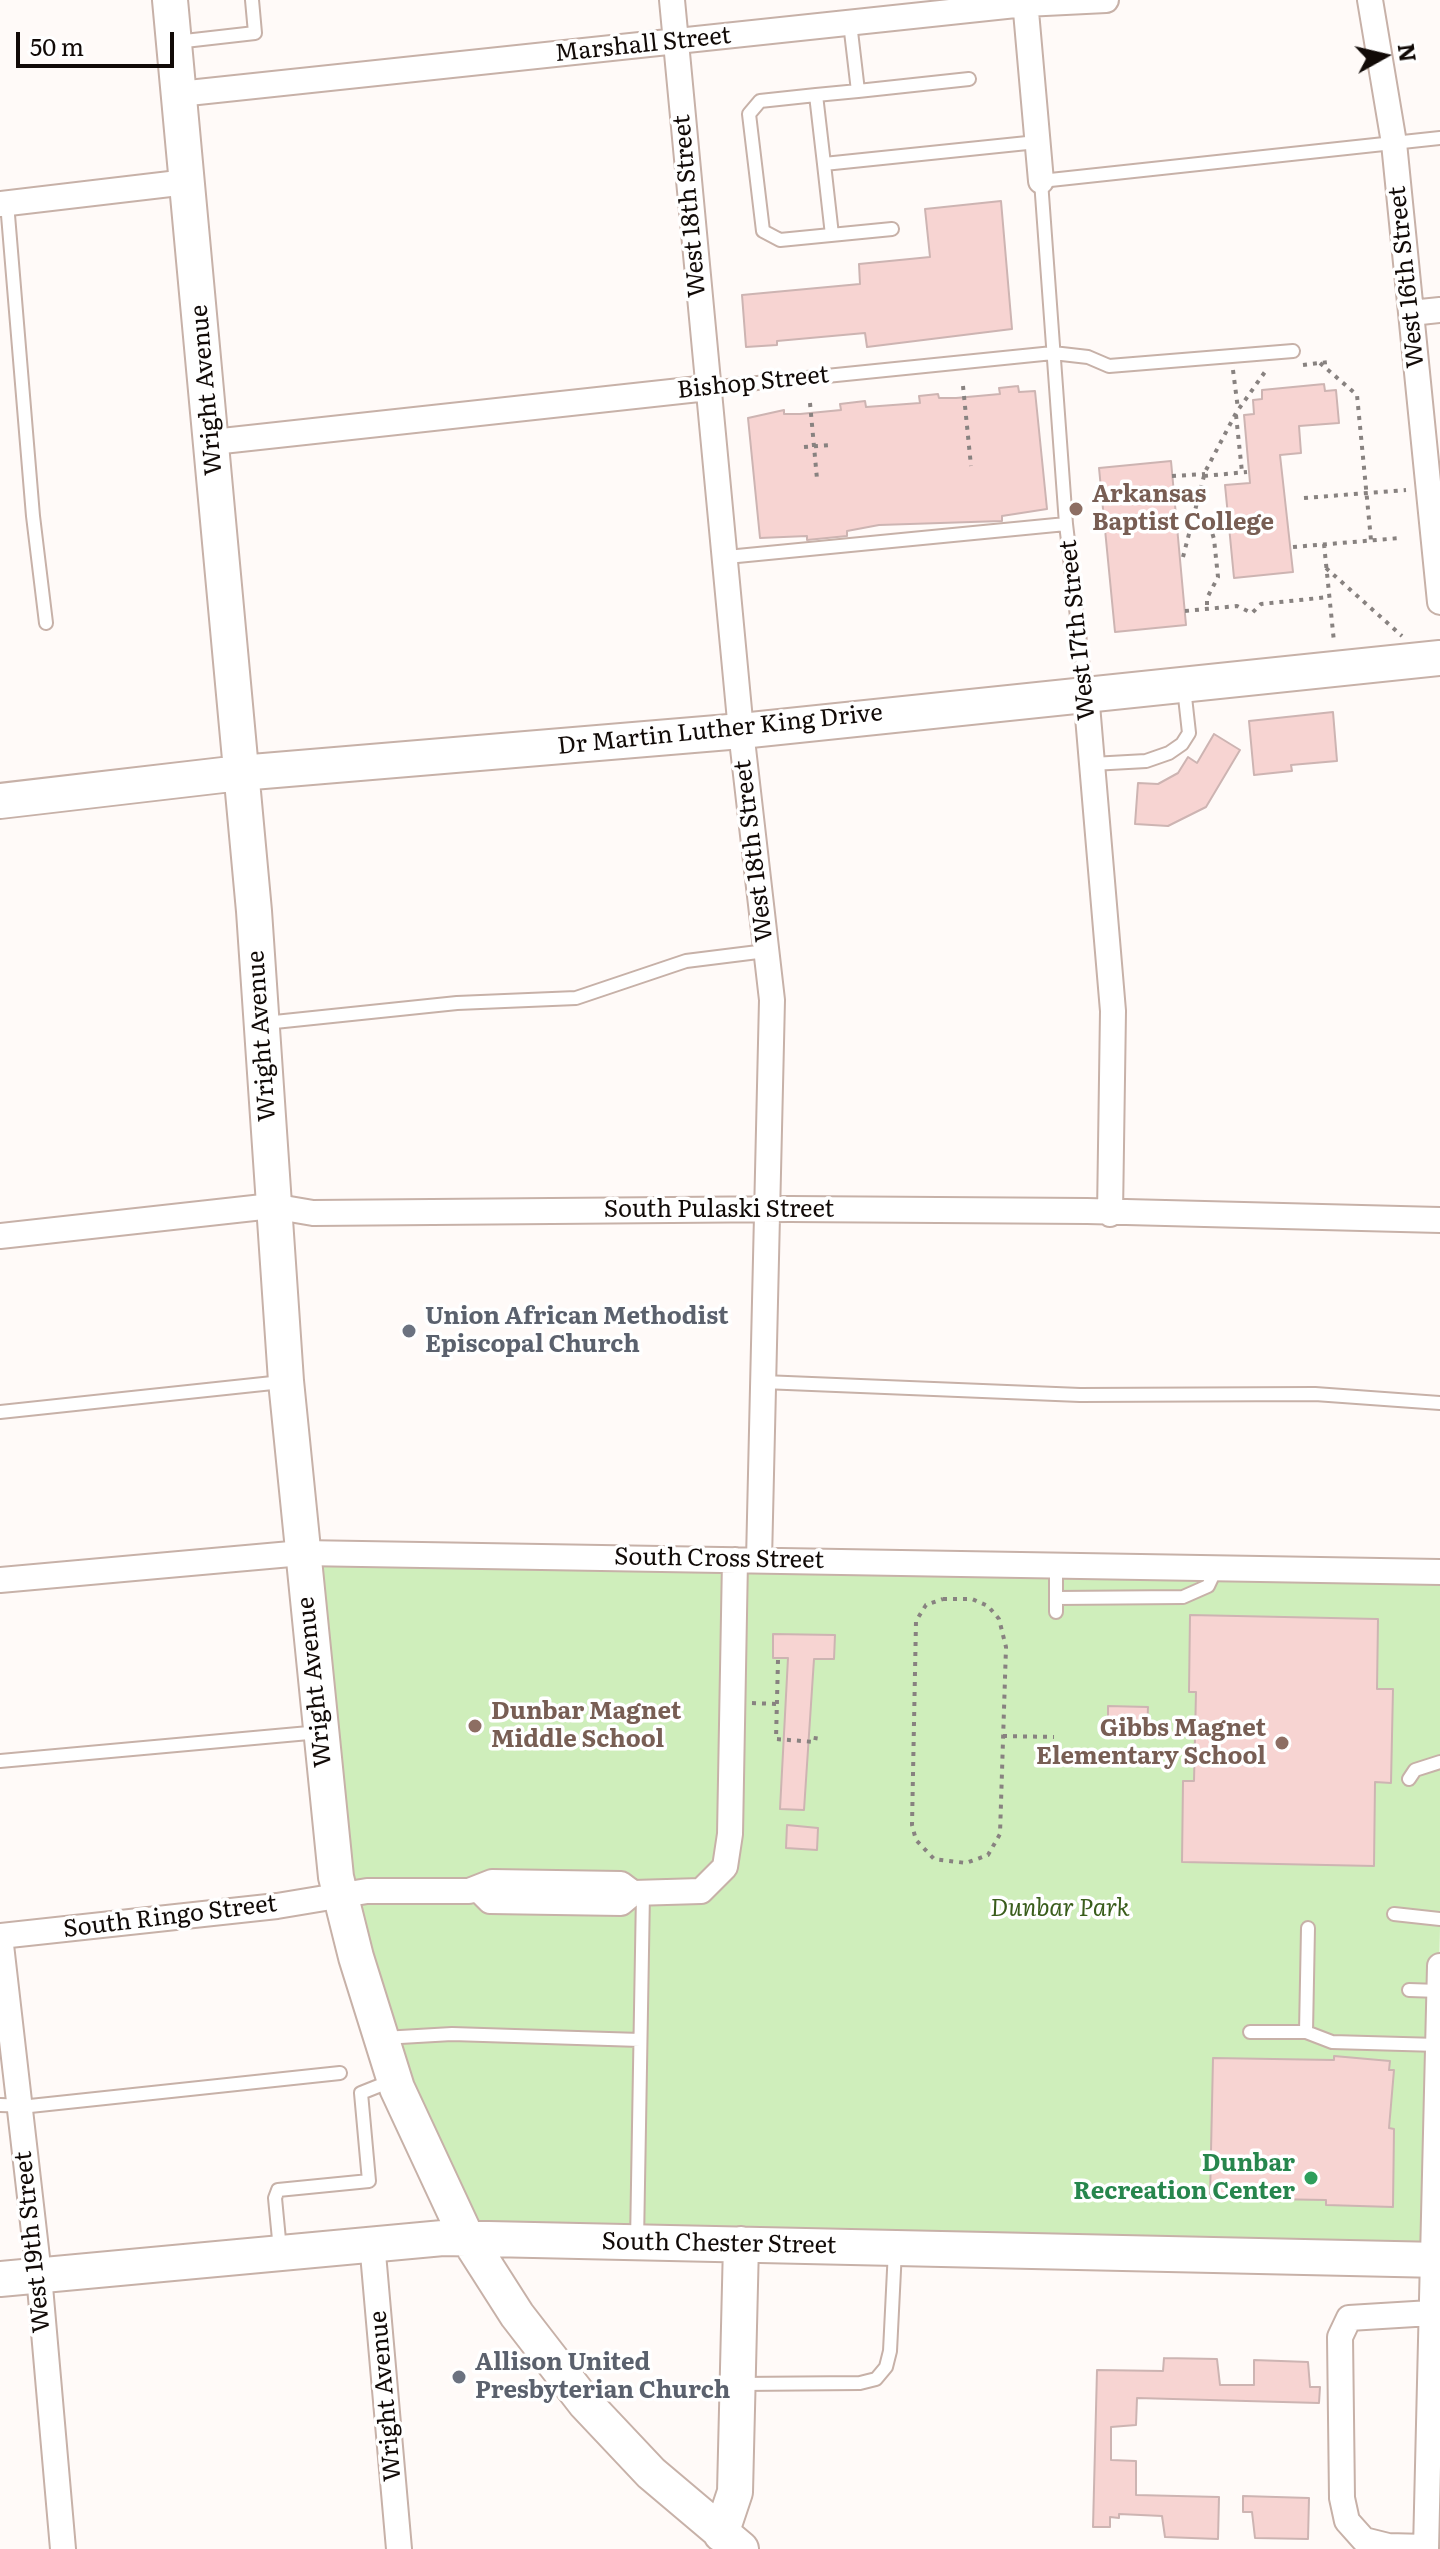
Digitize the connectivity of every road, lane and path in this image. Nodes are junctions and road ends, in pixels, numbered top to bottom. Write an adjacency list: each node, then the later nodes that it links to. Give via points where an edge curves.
1 (170, 0): 8 (main road, Wright Avenue)
2 (252, 0): 8 (lane, via 255,33)
3 (672, 0): 9 (street, West 18th Street)
4 (1106, 0): 6 (street, Marshall Street)
5 (1370, 0): 16 (street, West 16th Street)
6 (1025, 2): 7 (street, Marshall Street); 15 (street, West 17th Street)
7 (850, 23): 9 (street, Marshall Street); 11 (lane)
8 (174, 42): 12 (main road, Wright Avenue)
9 (675, 42): 12 (street, Marshall Street); 31 (street, West 18th Street)
10 (969, 79): 11 (lane)
11 (858, 91): 13 (lane)
12 (179, 94): 19 (main road, Wright Avenue)
13 (816, 95): 17 (lane); 22 (lane, via 760,101 751,107 759,211 763,231 770,237)
14 (1440, 138): 16 (lane)
15 (1037, 142): 17 (lane); 18 (street, West 17th Street)
16 (1394, 143): 18 (lane); 24 (street, West 16th Street)
17 (824, 164): 22 (lane)
18 (1041, 181): 26 (lane, West 17th Street)
19 (187, 182): 20 (street); 34 (main road, Wright Avenue)
20 (4, 204): 59 (lane)
21 (892, 229): 22 (lane)
22 (832, 235)
23 (1440, 310): 24 (street)
24 (1411, 313): 42 (street, West 16th Street)
25 (1293, 351): 27 (lane, Bishop Street)
26 (1053, 353): 27 (lane, Bishop Street, via 1088,357 1109,366); 31 (lane, Bishop Street); 46 (lane, West 17th Street)
27 (1232, 356): 33 (path)
28 (1320, 363): 43 (path, via 1357,395)
29 (1267, 369): 33 (path)
30 (963, 386): 38 (path)
31 (708, 388): 34 (street, Bishop Street); 52 (street, West 18th Street)
32 (810, 403): 36 (path)
33 (1237, 411): 39 (path); 39 (path, via 1245,472)
34 (213, 442): 67 (main road, Wright Avenue)
35 (830, 445): 36 (path)
36 (814, 446): 37 (path); 41 (path)
37 (804, 447)
38 (971, 466)
39 (1205, 475): 40 (path); 45 (path)
40 (1172, 476)
41 (817, 479)
42 (1434, 488): 43 (path); 51 (street, West 16th Street)
43 (1366, 493): 44 (path); 48 (path)
44 (1304, 498)
45 (1193, 512): 53 (path); 57 (path, via 1214,539 1218,577)
46 (1066, 524): 52 (lane); 64 (lane, West 17th Street)
47 (1400, 538): 48 (path)
48 (1371, 540): 49 (path)
49 (1324, 544): 50 (path); 54 (path)
50 (1293, 547)
51 (1437, 547): 56 (street, West 16th Street)
52 (727, 557): 65 (street, West 18th Street)
53 (1183, 557)
54 (1326, 568): 55 (path); 60 (path)
55 (1329, 597): 57 (path, via 1261,604 1252,613 1237,606); 61 (path)
56 (1440, 602)
57 (1207, 609): 58 (path)
58 (1185, 611)
59 (46, 623)
60 (1405, 638)
61 (1334, 644)
62 (1440, 658): 63 (main road, Dr Martin Luther King Drive)
63 (1183, 683): 64 (main road, Dr Martin Luther King Drive); 66 (lane, via 1189,733 1182,744 1146,761)
64 (1086, 693): 65 (main road, Dr Martin Luther King Drive); 66 (street, West 17th Street)
65 (741, 731): 67 (main road, Dr Martin Luther King Drive); 69 (street, West 18th Street)
66 (1092, 764): 73 (street, West 17th Street, via 1113,1011)
67 (240, 773): 68 (main road, Dr Martin Luther King Drive); 70 (main road, Wright Avenue)
68 (0, 801)
69 (766, 951): 70 (lane, via 686,961 576,998 471,1002); 72 (street, West 18th Street, via 772,1000)
70 (262, 1023): 71 (main road, Wright Avenue)
71 (272, 1206): 72 (street, South Pulaski Street, via 313,1213); 75 (street, South Pulaski Street); 76 (main road, Wright Avenue)
72 (767, 1209): 73 (street, South Pulaski Street); 77 (street, West 18th Street)
73 (1110, 1214): 74 (street, South Pulaski Street)
74 (1440, 1220)
75 (0, 1236)
76 (286, 1381): 79 (lane); 80 (main road, Wright Avenue)
77 (763, 1382): 78 (lane, via 1080,1395 1315,1394); 81 (street, West 18th Street)
78 (1440, 1403)
79 (0, 1412)
80 (302, 1553): 81 (street, South Cross Street); 85 (street, South Cross Street); 89 (main road, Wright Avenue)
81 (747, 1560): 82 (street, South Cross Street); 96 (street, West 18th Street, via 725,1867 701,1891)
82 (1056, 1565): 83 (street, South Cross Street); 86 (lane)
83 (1216, 1569): 84 (street, South Cross Street); 86 (lane, via 1208,1586 1183,1597)
84 (1440, 1572)
85 (0, 1580)
86 (1056, 1598): 87 (lane)
87 (1056, 1612)
88 (778, 1660): 90 (path, via 776,1739 815,1742)
89 (320, 1732): 93 (lane); 97 (main road, Wright Avenue)
90 (816, 1736)
91 (1003, 1736): 91 (path, via 1000,1834 988,1855 966,1863 934,1859 916,1840 912,1825 916,1621 926,1605 972,1599 995,1613 1006,1647); 92 (path)
92 (1054, 1737)
93 (0, 1761)
94 (1440, 1762): 95 (lane, via 1415,1770)
95 (1409, 1779)
96 (638, 1893): 97 (street, South Ringo Street, via 621,1884 492,1882 479,1890); 107 (lane)
97 (340, 1894): 101 (street, South Ringo Street, via 277,1906); 109 (main road, Wright Avenue)
98 (1394, 1914): 99 (lane)
99 (1440, 1919)
100 (1308, 1928): 106 (lane)
101 (0, 1936): 111 (street, West 19th Street)
102 (1440, 1966): 104 (street)
103 (1409, 1990): 104 (lane)
104 (1439, 1991): 108 (street)
105 (1250, 2032): 106 (lane)
106 (1306, 2032): 108 (lane, via 1332,2042)
107 (640, 2040): 109 (lane, via 452,2034); 114 (lane)
108 (1438, 2045): 118 (street)
109 (388, 2061): 112 (main road, Wright Avenue, via 428,2160); 117 (lane, via 361,2093 369,2181 278,2190)
110 (340, 2073): 111 (lane)
111 (9, 2105): 119 (street, West 19th Street)
112 (469, 2239): 113 (main road, South Chester Street); 114 (main road, South Chester Street); 123 (main road, Wright Avenue, via 517,2315 585,2403 651,2473)
113 (372, 2242): 117 (main road, South Chester Street); 126 (street, Wright Avenue)
114 (637, 2242): 115 (main road, South Chester Street)
115 (741, 2244): 116 (main road, South Chester Street); 122 (main road)
116 (895, 2247): 118 (main road, South Chester Street); 122 (lane, via 890,2351 876,2379)
117 (280, 2252): 119 (main road, South Chester Street)
118 (1437, 2260): 121 (street)
119 (39, 2275): 120 (main road, South Chester Street); 125 (street, West 19th Street)
120 (0, 2279)
121 (1431, 2313): 124 (street); 124 (street, via 1349,2318 1340,2337 1342,2498 1347,2521 1364,2540)
122 (737, 2384): 123 (main road)
123 (731, 2541)
124 (1426, 2548)
125 (63, 2549)
126 (399, 2549)

